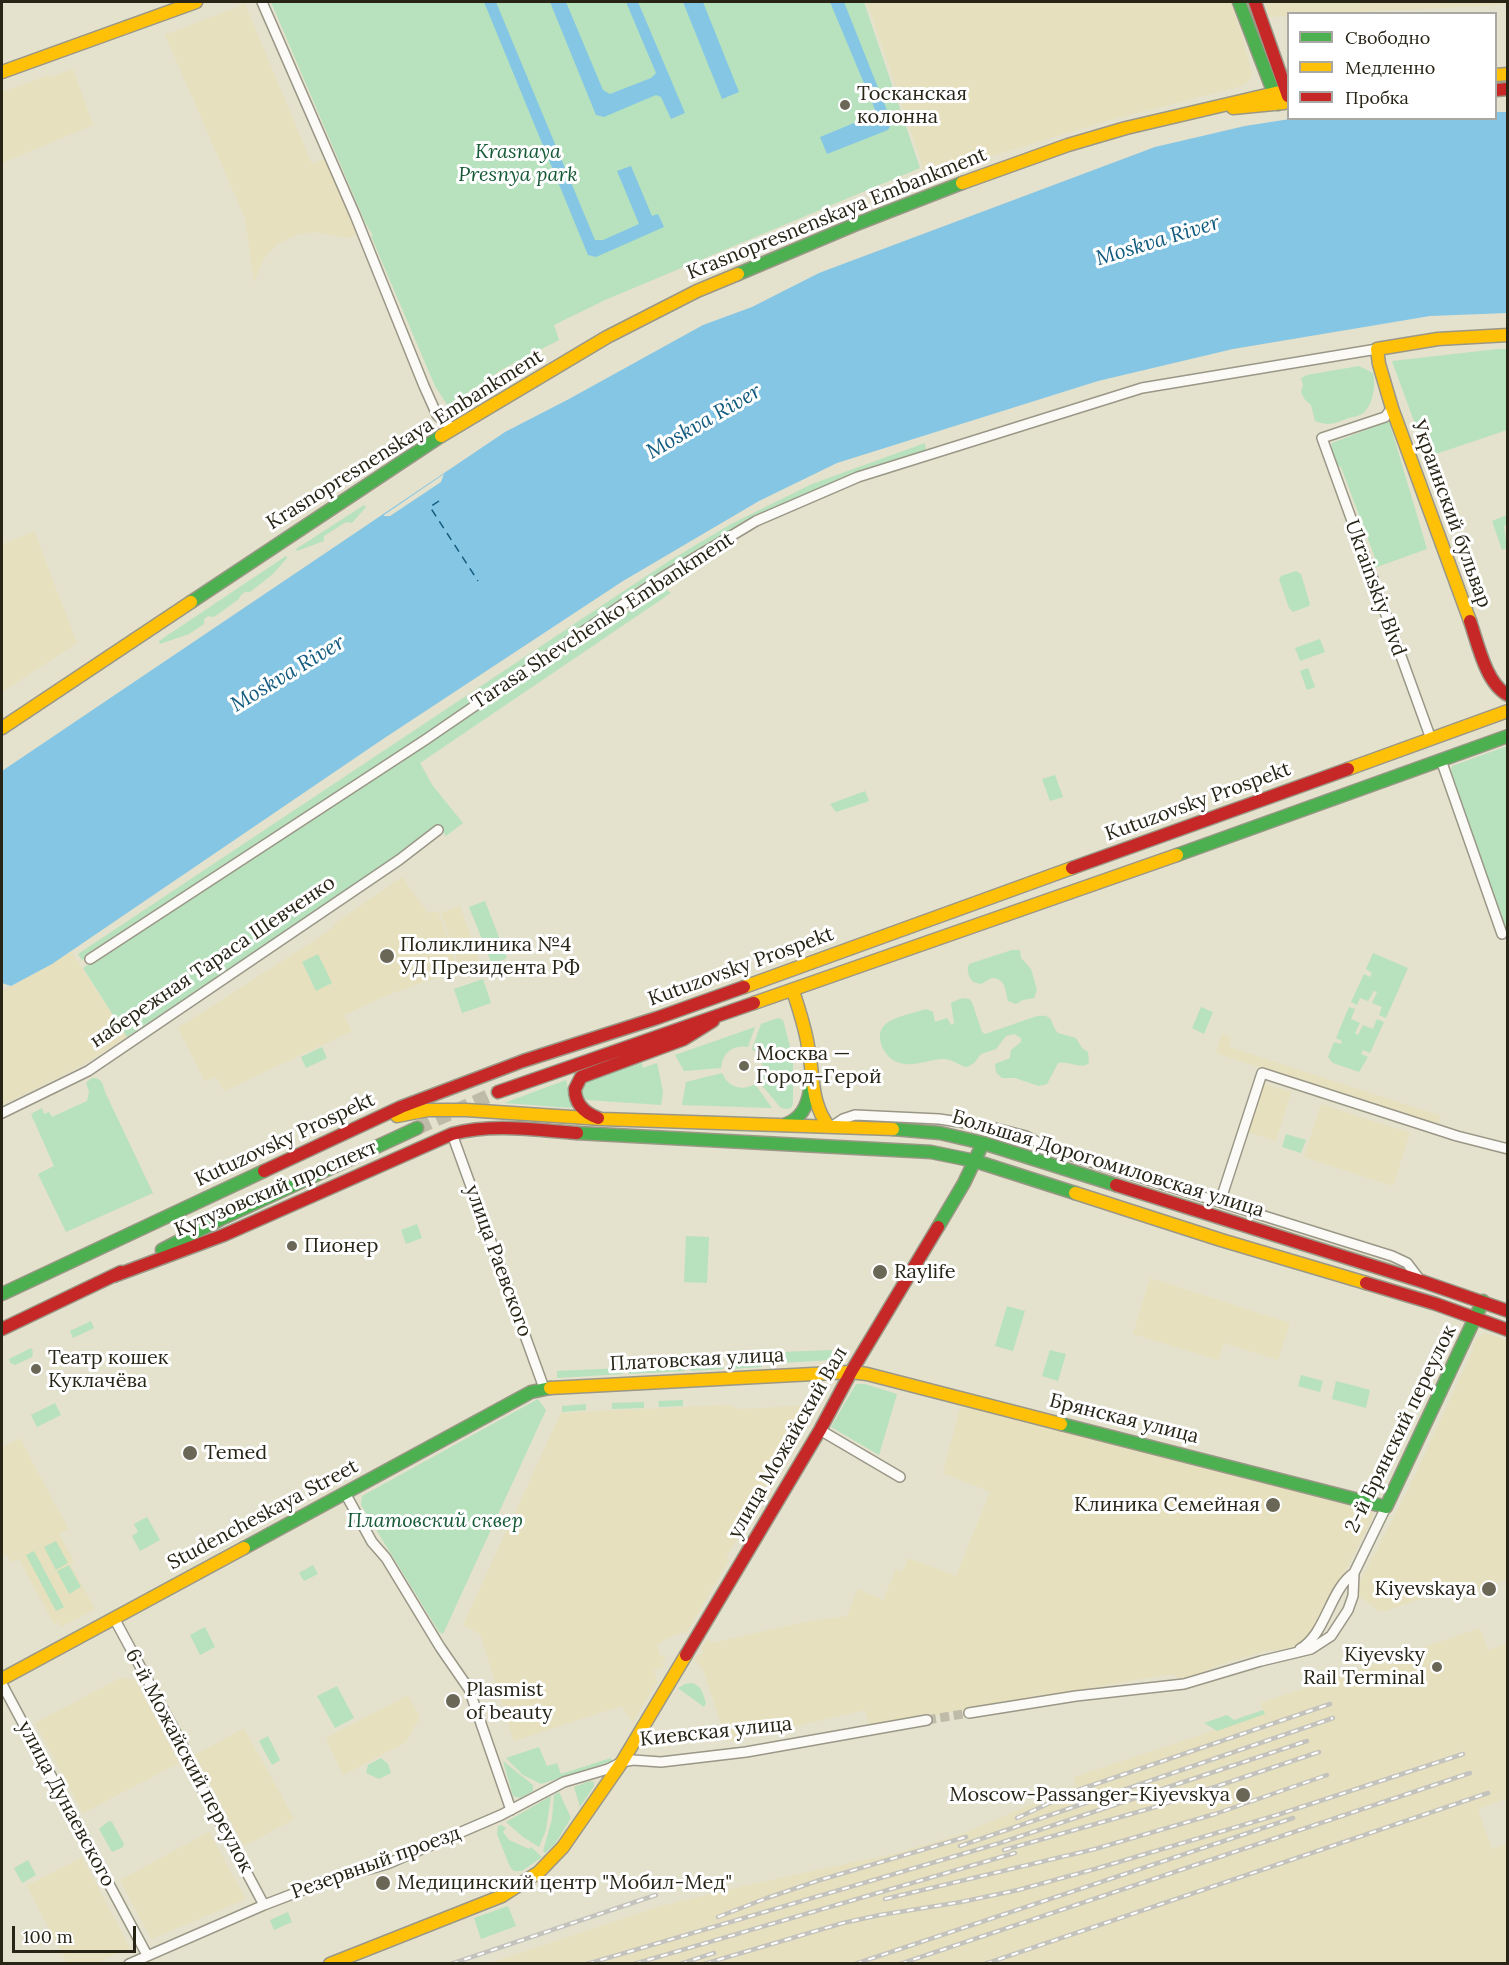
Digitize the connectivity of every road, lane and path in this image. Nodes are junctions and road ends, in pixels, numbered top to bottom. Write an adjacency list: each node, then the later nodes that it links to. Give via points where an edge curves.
1 (196, 2): 5 (main road)
2 (262, 2): 10 (street, via 424,386 437,415)
3 (1239, 2): 6 (main road)
4 (1255, 2): 6 (main road)
5 (2, 72)
6 (1284, 96): 10 (main road, Krasnopresnenskaya Embankment, via 1193,111 1068,145 854,225 697,291 607,337)
7 (1508, 335): 8 (main road, via 1438,339)
8 (1377, 349): 9 (main road, Украинский бульвар); 20 (street, Tarasa Shevchenko Embankment, via 1142,388 858,477 756,521 663,577 425,740)
9 (1392, 408): 11 (street, Украинский бульвар, via 1385,417); 12 (main road, Украинский бульвар, via 1482,655 1494,684)
10 (452, 428): 14 (main road, Krasnopresnenskaya Embankment)
11 (1322, 438): 16 (street, Ukrainskiy Blvd)
12 (1508, 695)
13 (1508, 711): 16 (main road, Kutuzovsky Prospekt)
14 (2, 728)
15 (1508, 736): 17 (main road, Kutuzovsky Prospekt)
16 (1431, 739): 27 (main road, Kutuzovsky Prospekt, via 657,1018 523,1061)
17 (1441, 760): 19 (street); 21 (main road, Kutuzovsky Prospekt)
18 (438, 830): 25 (street, набережная Тараса Шевченко, via 88,1071)
19 (1502, 934)
20 (90, 959)
21 (793, 991): 22 (main road, Kutuzovsky Prospekt); 23 (main road, via 804,1025)
22 (726, 1013): 24 (main road, Kutuzovsky Prospekt); 26 (main road, via 684,1039 581,1077 574,1090 580,1108)
23 (811, 1082): 28 (main road, via 803,1114); 29 (main road, via 819,1114)
24 (498, 1092)
25 (2, 1113)
26 (602, 1119): 27 (main road, Большая Дорогомиловская улица, via 428,1110); 28 (main road, Большая Дорогомиловская улица)
27 (360, 1126): 38 (main road, Kutuzovsky Prospekt)
28 (779, 1126): 29 (main road, Большая Дорогомиловская улица)
29 (830, 1127): 32 (main road, Большая Дорогомиловская улица, via 940,1133); 35 (street, via 848,1117 862,1115 939,1119 1001,1128 1053,1150)
30 (417, 1128): 36 (main road, via 221,1219)
31 (452, 1134): 34 (main road, Большая Дорогомиловская улица, via 475,1128 931,1152); 36 (main road, Кутузовский проспект, via 224,1235); 46 (street, улица Раевского)
32 (983, 1143): 34 (main road, улица Можайский Вал); 37 (main road, Большая Дорогомиловская улица)
33 (1508, 1149): 35 (street, via 1262,1073)
34 (975, 1161): 39 (main road, Большая Дорогомиловская улица); 45 (main road, улица Можайский Вал)
35 (1220, 1202): 37 (street, via 1401,1260)
36 (114, 1276): 43 (main road)
37 (1422, 1281): 39 (street, via 1428,1292 1424,1298); 40 (main road, Большая Дорогомиловская улица)
38 (2, 1294)
39 (1416, 1298): 42 (main road, Большая Дорогомиловская улица)
40 (1483, 1301): 41 (main road, Большая Дорогомиловская улица); 42 (main road, 2-й Брянский переулок)
41 (1508, 1311)
42 (1476, 1318): 44 (main road, Большая Дорогомиловская улица); 50 (main road, 2-й Брянский переулок)
43 (2, 1329)
44 (1508, 1330)
45 (851, 1372): 46 (main road, Платовская улица); 47 (main road, улица Можайский Вал); 50 (main road, Брянская улица)
46 (544, 1388): 49 (main road, Studencheskaya Street)
47 (820, 1430): 48 (street); 60 (main road, улица Можайский Вал)
48 (900, 1477)
49 (345, 1493): 54 (main road, Studencheskaya Street); 61 (street, via 372,1542 469,1689)
50 (1386, 1507): 51 (street, 2-й Брянский переулок)
51 (1354, 1573): 52 (street, 2-й Брянский переулок); 53 (street, 2-й Брянский переулок)
52 (1335, 1599): 53 (street, via 1337,1610); 55 (street, 2-й Брянский переулок, via 1314,1638)
53 (1348, 1610): 55 (street, 2-й Брянский переулок, via 1326,1640)
54 (114, 1618): 56 (main road, Studencheskaya Street); 62 (street, 6-й Можайский переулок)
55 (1294, 1653): 58 (street, via 1184,1684)
56 (2, 1679)
57 (2, 1684): 63 (street, улица Дунаевского)
58 (969, 1713)
59 (927, 1720): 60 (street, Киевская улица, via 746,1752 661,1762)
60 (622, 1762): 61 (street, Резервный проезд, via 564,1782); 65 (main road, Киевская улица, via 563,1847 539,1872 502,1896)
61 (511, 1810): 62 (street, Резервный проезд, via 387,1864)
62 (264, 1905): 63 (street, Резервный проезд)
63 (147, 1955): 64 (street, Резервный проезд)
64 (129, 1964)
65 (330, 1964)

